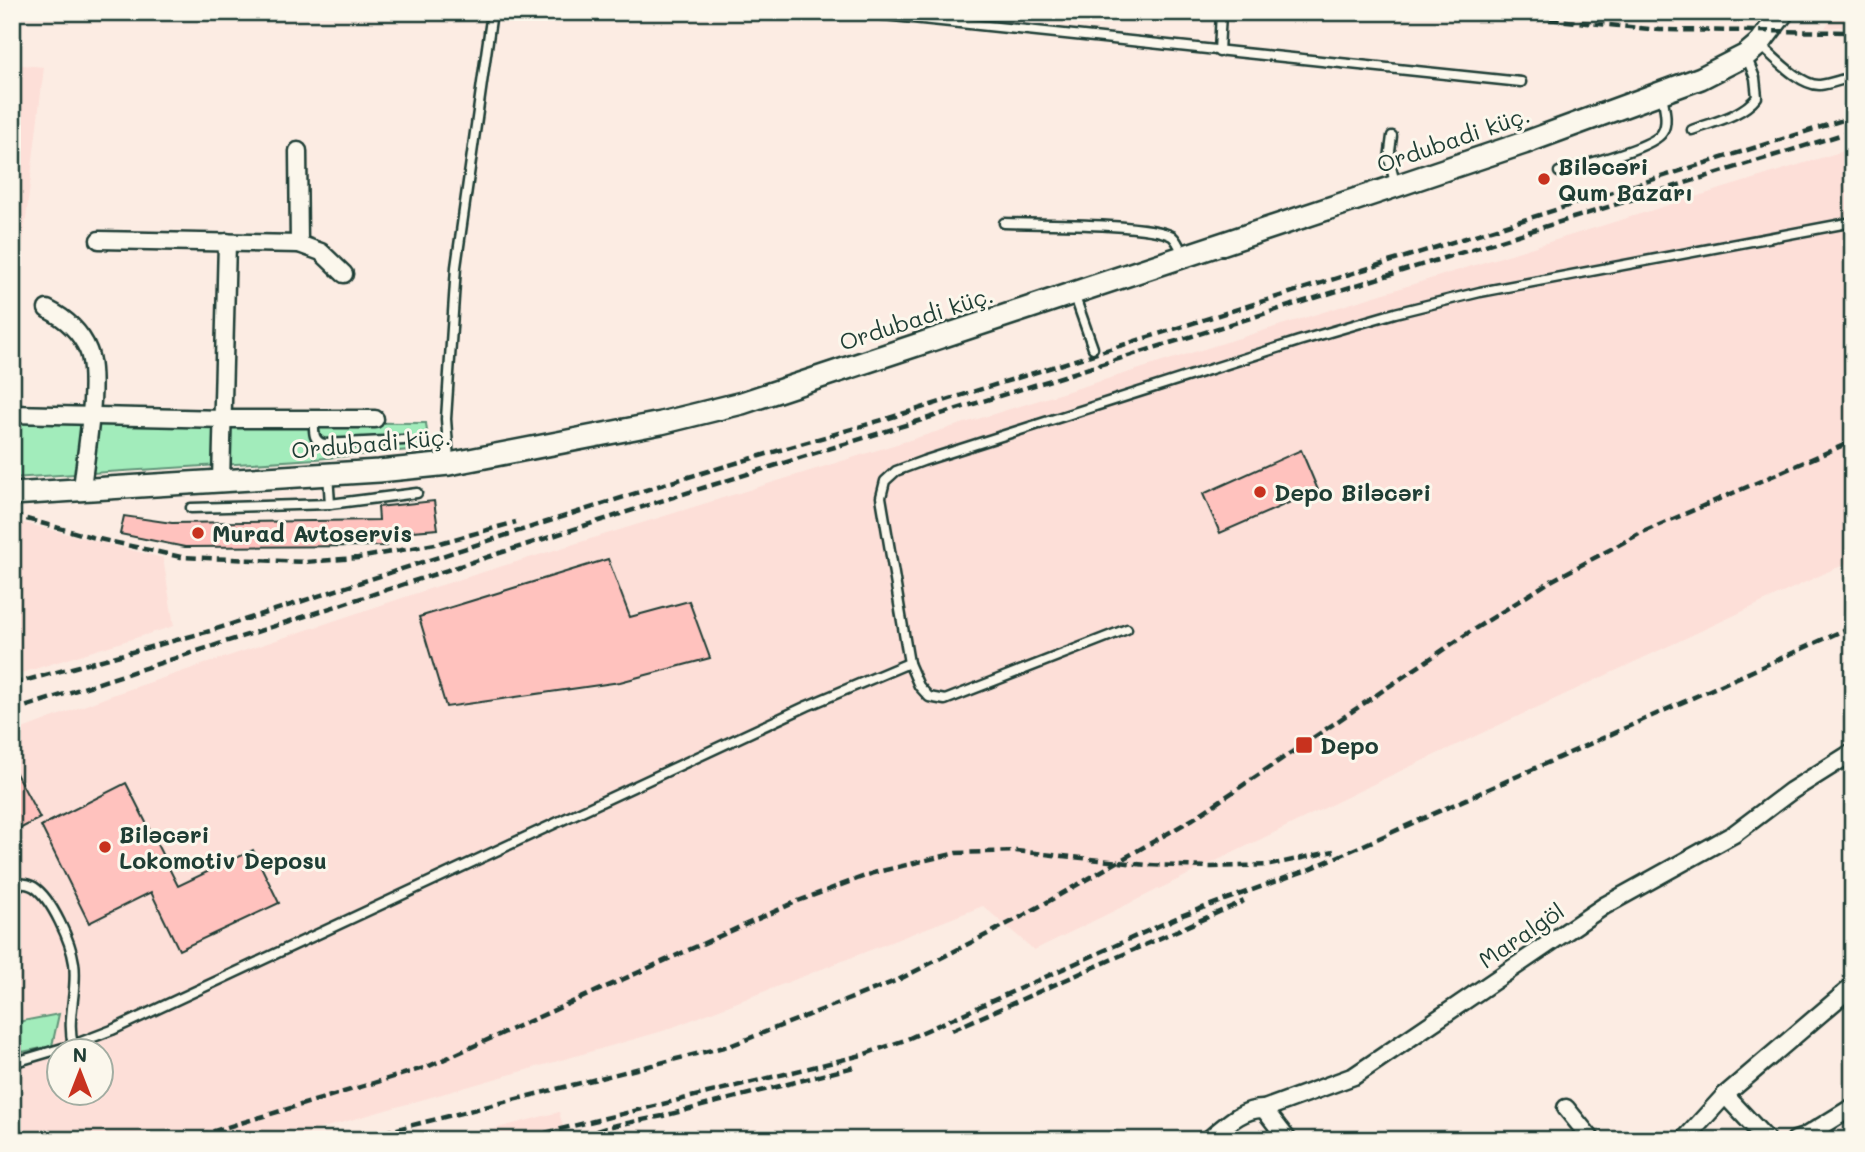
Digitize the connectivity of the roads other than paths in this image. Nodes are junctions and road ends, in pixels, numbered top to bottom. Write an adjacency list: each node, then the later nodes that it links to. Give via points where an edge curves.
1 (492, 12): 31 (lane, via 455,279 446,419)
2 (855, 12): 6 (lane)
3 (1221, 12): 6 (lane)
4 (1783, 12): 5 (main road, Ordubadi küç.)
5 (1753, 50): 7 (lane, via 1810,83); 9 (main road, Ordubadi küç., via 1701,78); 10 (lane, via 1757,97 1740,112)
6 (1219, 52): 8 (lane)
7 (1853, 77)
8 (1521, 82)
9 (1662, 92): 13 (lane, via 1665,124 1662,134 1650,144); 14 (main road, Ordubadi küç.)
10 (1692, 130)
11 (1392, 136): 14 (lane, via 1389,159)
12 (298, 151): 19 (street)
13 (1559, 172)
14 (1396, 186): 20 (main road, Ordubadi küç.)
15 (1853, 222): 40 (lane, via 1480,292 1395,313 896,471 886,481 881,497)
16 (1004, 223): 20 (lane, via 1162,232 1175,239)
17 (99, 240): 18 (street)
18 (227, 242): 19 (street); 27 (street)
19 (299, 244): 21 (street, via 321,252)
20 (1184, 257): 22 (main road, Ordubadi küç.)
21 (344, 274)
22 (1074, 294): 24 (lane); 31 (main road, Ordubadi küç., via 729,406)
23 (47, 309): 26 (street, via 64,317 89,351)
24 (1093, 348)
25 (12, 414): 26 (street)
26 (90, 416): 27 (street); 34 (street)
27 (224, 419): 28 (street); 33 (street)
28 (314, 419): 29 (street); 30 (lane, via 318,443)
29 (374, 419)
30 (404, 440)
31 (449, 464): 32 (main road, Ordubadi küç.)
32 (328, 474): 33 (main road, Ordubadi küç.); 37 (lane)
33 (221, 481): 34 (main road, Ordubadi küç.)
34 (82, 489): 36 (main road, Ordubadi küç.)
35 (417, 493): 37 (lane)
36 (12, 494)
37 (330, 504): 38 (lane)
38 (191, 508)
39 (1127, 629): 40 (lane, via 945,700 929,697)
40 (909, 663): 45 (lane)
41 (1853, 752): 51 (street, Maralgöl, via 1734,834 1604,906 1354,1076)
42 (12, 884): 44 (lane, via 34,887 62,927 71,950 75,977)
43 (1853, 986): 48 (street)
44 (70, 1036)
45 (96, 1036)
46 (46, 1053): 47 (lane)
47 (12, 1063)
48 (1725, 1095): 55 (street); 56 (street)
49 (1853, 1107): 57 (street)
50 (1566, 1108): 54 (street)
51 (1264, 1109): 52 (street, Maralgöl, via 1242,1114); 53 (street)
52 (1208, 1140)
53 (1288, 1140)
54 (1592, 1140)
55 (1684, 1140)
56 (1767, 1140)
57 (1795, 1140)

